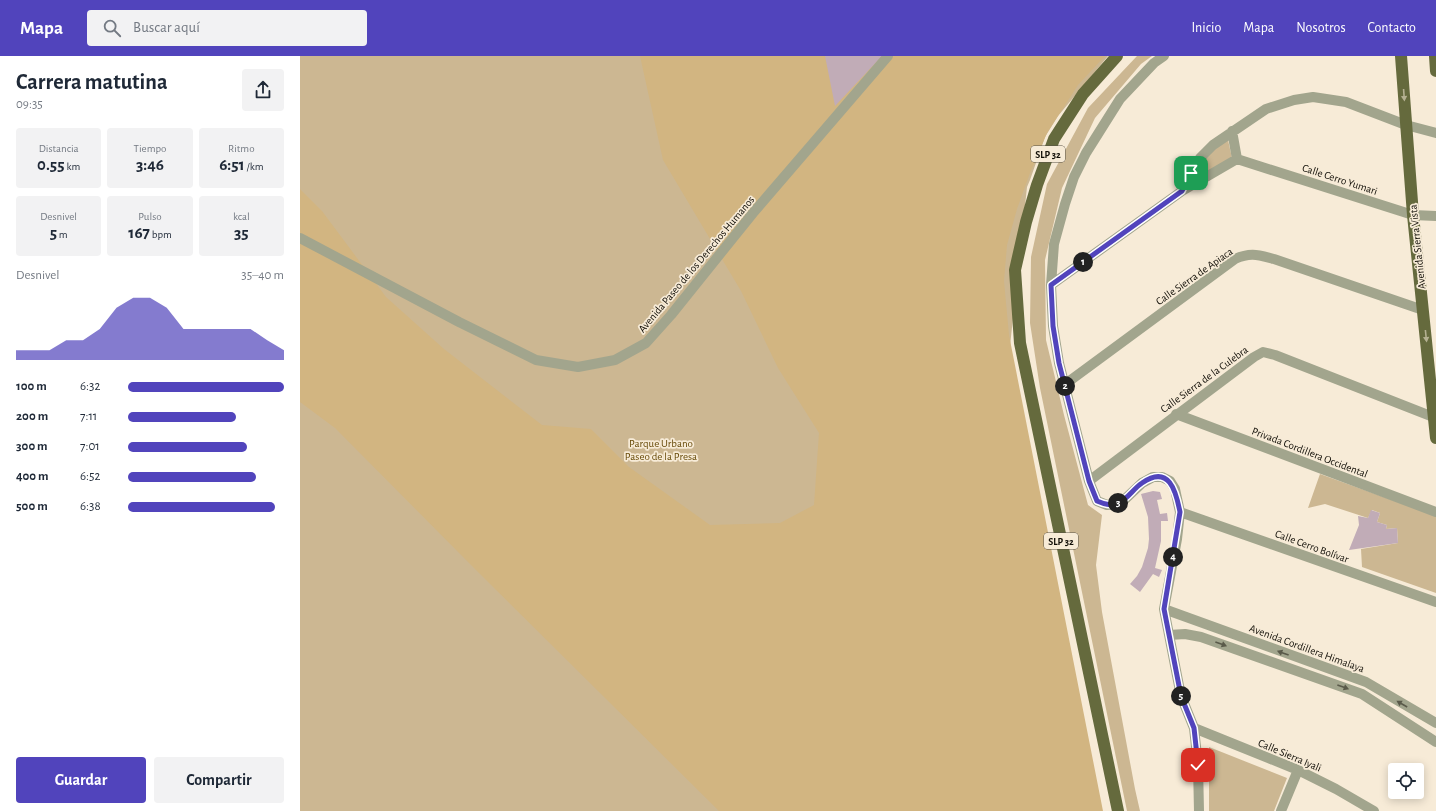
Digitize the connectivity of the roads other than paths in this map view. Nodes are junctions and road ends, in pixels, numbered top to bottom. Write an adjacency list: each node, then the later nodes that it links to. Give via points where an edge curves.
1 (888, 56): 14 (street, Avenida Paseo de los Derechos Humanos, via 758,207 646,343 615,360 578,366 536,360)
2 (1117, 56): 33 (main road, SLP 32, via 1083,94 1054,139 1036,185 1015,270 1020,343)
3 (1164, 56): 15 (street, via 1120,99 1074,177 1054,244)
4 (1401, 56): 7 (main road, Avenida Sierra Vista, one-way to 7)
5 (1435, 56): 6 (main road)
6 (1436, 71)
7 (1406, 125): 8 (street, via 1346,102 1313,97 1266,109); 9 (street); 12 (main road, Avenida Sierra Vista)
8 (1232, 131): 10 (street); 11 (street, via 1200,158)
9 (1436, 134)
10 (1237, 159): 11 (street); 12 (street, Calle Cerro Yumari)
11 (1182, 191): 15 (street)
12 (1414, 215): 13 (street, Calle Cerro Yumari); 16 (main road, Avenida Sierra Vista)
13 (1436, 216)
14 (300, 238)
15 (1051, 285): 17 (street, via 1053,326)
16 (1423, 310): 17 (street, Calle Sierra de Apiaca, via 1274,259 1247,254 1235,259); 19 (main road, Avenida Sierra Vista, one-way to 19)
17 (1064, 385): 21 (street)
18 (1176, 414): 19 (street, Calle Sierra de la Culebra, via 1263,352); 21 (street, Calle Sierra de la Culebra); 23 (street, Privada Cordillera Occidental)
19 (1435, 418): 20 (main road, Avenida Sierra Vista)
20 (1436, 438)
21 (1089, 481): 22 (street, via 1097,501 1107,505 1124,500 1142,483 1153,477 1162,477 1170,480)
22 (1180, 512): 24 (street, Calle Cerro Bolívar); 25 (street)
23 (1436, 512)
24 (1436, 602)
25 (1164, 609): 26 (street, Avenida Cordillera Himalaya); 27 (street)
26 (1193, 620): 28 (street, via 1197,631); 29 (street, Avenida Cordillera Himalaya, one-way to 26, via 1366,682)
27 (1169, 635): 28 (street); 30 (street, via 1181,696)
28 (1192, 636): 31 (street, one-way to 31, via 1202,637 1362,694)
29 (1436, 723)
30 (1194, 728): 32 (street, Calle Sierra Iyali); 34 (street)
31 (1436, 742)
32 (1298, 770): 35 (street); 36 (street, Calle Sierra Iyali)
33 (1118, 811)
34 (1199, 811)
35 (1281, 811)
36 (1374, 811)

